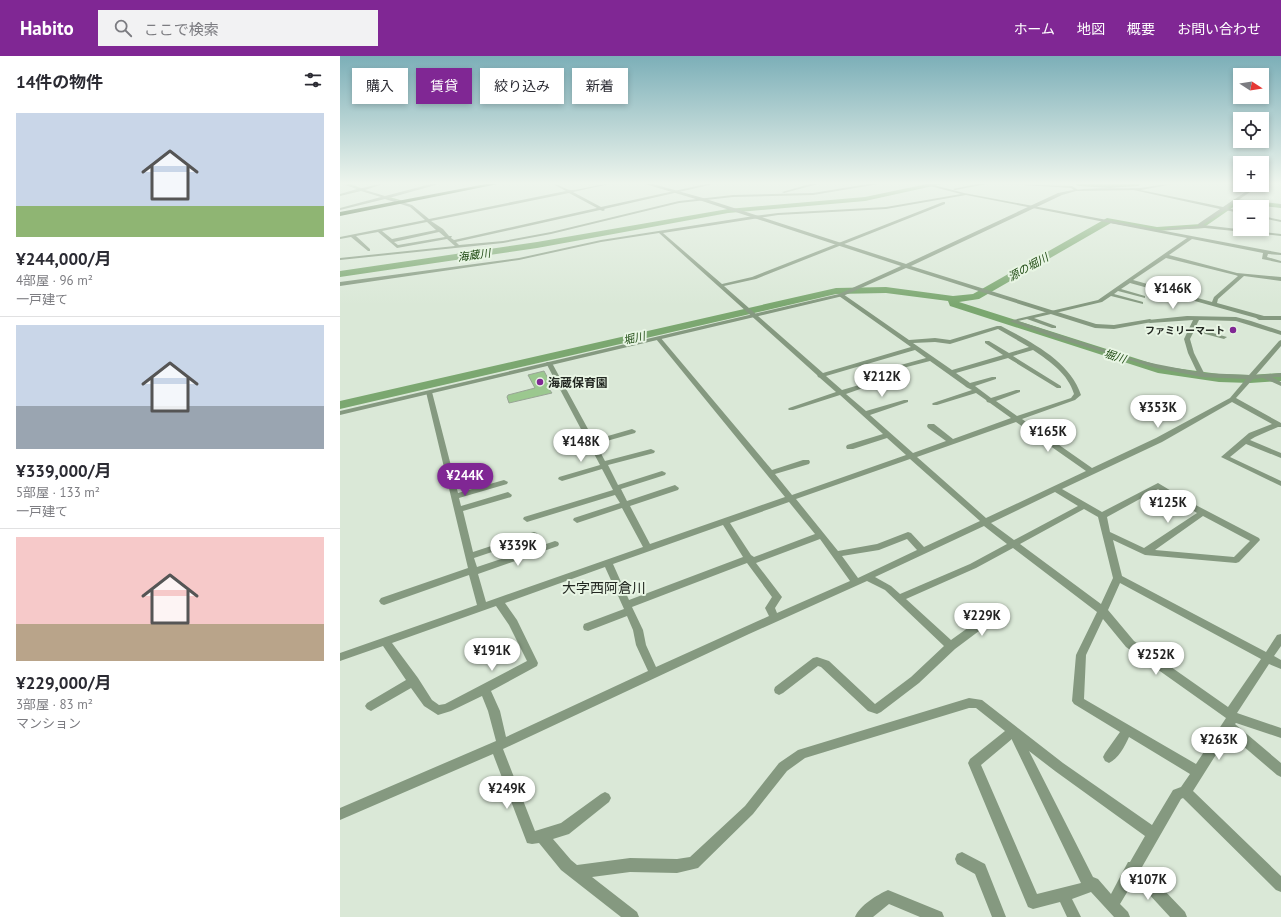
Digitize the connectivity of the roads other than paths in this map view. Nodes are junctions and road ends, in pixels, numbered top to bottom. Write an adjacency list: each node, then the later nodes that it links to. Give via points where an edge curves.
1 (411, 224): 14 (street)
2 (433, 224): 15 (street); 21 (street)
3 (536, 224): 28 (street)
4 (586, 224): 31 (street, via 551,233)
5 (702, 224): 17 (street)
6 (779, 224): 30 (street)
7 (889, 224): 30 (street)
8 (995, 224): 39 (street)
9 (1127, 224): 16 (street)
10 (1205, 224): 11 (street)
11 (1202, 226): 16 (street); 18 (street); 24 (street)
12 (1269, 228): 13 (street)
13 (1273, 229)
14 (379, 230): 21 (street); 23 (street)
15 (441, 230): 25 (street); 27 (street)
16 (1157, 230): 24 (street)
17 (658, 231): 45 (street, via 519,259); 46 (street)
18 (1225, 233): 19 (street); 29 (street)
19 (1233, 233)
20 (1269, 234): 22 (street)
21 (383, 235): 27 (street)
22 (1281, 235)
23 (353, 236): 26 (street); 32 (street)
24 (1191, 236): 29 (street); 36 (street)
25 (450, 237): 27 (street, via 397,247); 28 (street)
26 (340, 238)
27 (391, 241)
28 (455, 243): 31 (street); 33 (street)
29 (1220, 243): 34 (street)
30 (839, 244): 39 (street); 46 (street, via 754,278)
31 (478, 245): 33 (street)
32 (368, 250)
33 (436, 250): 37 (street)
34 (1266, 252): 35 (street); 38 (street, via 1264,258)
35 (1281, 254)
36 (1165, 256): 41 (street); 44 (street)
37 (340, 259)
38 (1281, 262)
39 (906, 266): 48 (street); 51 (street)
40 (1232, 266): 41 (street)
41 (1226, 271): 42 (street)
42 (1242, 275): 43 (street); 50 (street, via 1216,298)
43 (1281, 280)
44 (1129, 281): 47 (street); 50 (street)
45 (340, 284)
46 (720, 286): 52 (street)
47 (1116, 290): 49 (street); 49 (street, via 1142,300)
48 (844, 294): 52 (street); 64 (street)
49 (1110, 294): 51 (street, via 1096,302)
50 (1214, 304): 55 (street)
51 (1052, 312): 53 (street); 58 (street, via 1102,327)
52 (752, 314): 63 (street); 76 (street)
53 (1028, 318): 59 (street); 74 (street, via 1012,321 1142,364)
54 (1197, 318): 57 (street); 58 (street); 60 (street)
55 (1264, 318): 56 (street); 57 (street)
56 (1281, 318)
57 (1236, 319): 61 (street)
58 (1150, 321)
59 (1054, 327)
60 (1192, 329): 62 (street); 74 (street, via 1187,341)
61 (1281, 333)
62 (1224, 337)
63 (658, 338): 71 (street); 112 (street)
64 (906, 342): 67 (street); 68 (street, via 950,342 999,327)
65 (987, 342): 69 (street)
66 (1281, 342): 79 (street)
67 (916, 348): 70 (street); 76 (street)
68 (1033, 348): 69 (street); 96 (street, via 1059,367 1074,383 1078,395)
69 (1009, 356): 73 (street); 84 (street)
70 (930, 359): 72 (street); 73 (street)
71 (550, 363): 87 (street); 103 (street)
72 (898, 367)
73 (950, 373): 83 (street)
74 (1202, 375): 79 (street)
75 (1281, 375): 78 (street)
76 (820, 376): 88 (street)
77 (994, 378): 83 (street)
78 (1269, 378): 79 (street); 80 (street); 82 (street)
79 (1249, 379): 89 (street)
80 (1281, 379)
81 (878, 381): 88 (street)
82 (1281, 384)
83 (968, 386): 85 (street)
84 (1059, 387)
85 (976, 391): 90 (street); 92 (street)
86 (1018, 391): 90 (street)
87 (429, 392): 94 (street); 120 (street)
88 (839, 393): 93 (street); 95 (street)
89 (1232, 399): 97 (street); 110 (street, via 1178,430)
90 (989, 400): 96 (street)
91 (906, 401): 95 (street)
92 (935, 404)
93 (791, 409)
94 (340, 413)
95 (864, 414): 100 (street)
96 (1015, 419): 101 (street); 110 (street)
97 (1280, 425): 102 (street, via 1252,435)
98 (931, 426): 101 (street)
99 (632, 431): 103 (street)
100 (887, 435): 104 (street); 106 (street)
101 (951, 441): 106 (street)
102 (1246, 441): 107 (street); 115 (street, via 1225,457)
103 (592, 443): 109 (street)
104 (850, 447)
105 (651, 451): 109 (street)
106 (910, 455): 121 (street); 130 (street)
107 (1281, 456)
108 (806, 462): 112 (street)
109 (604, 465): 113 (street); 117 (street)
110 (1092, 472): 118 (street)
111 (662, 473): 117 (street)
112 (771, 473): 121 (street)
113 (562, 479)
114 (504, 482): 120 (street)
115 (1281, 484)
116 (676, 488): 122 (street)
117 (617, 489): 122 (street); 127 (street)
118 (1056, 489): 123 (street); 130 (street)
119 (508, 495): 124 (street)
120 (455, 496): 124 (street)
121 (791, 498): 129 (street); 133 (street)
122 (626, 504): 128 (street); 136 (street)
123 (1084, 506): 126 (street); 135 (street)
124 (458, 510): 140 (street)
125 (1202, 513): 126 (street, via 1158,486); 138 (street); 138 (street, via 1256,540 1236,560)
126 (1102, 516): 131 (street)
127 (527, 519)
128 (577, 520)
129 (725, 521): 136 (street); 141 (street)
130 (985, 522): 135 (street); 137 (street)
131 (1106, 534): 138 (street); 145 (street)
132 (534, 535): 140 (street)
133 (821, 535): 139 (street); 141 (street)
134 (555, 544): 143 (street)
135 (1012, 545): 147 (street, via 973,566); 153 (street)
136 (648, 548): 142 (street)
137 (923, 551): 139 (street, via 908,535 879,547); 144 (street)
138 (1145, 552)
139 (836, 554): 146 (street)
140 (469, 556): 143 (street)
141 (751, 560): 151 (street); 154 (street, via 777,597 770,608)
142 (608, 563): 149 (street); 151 (street)
143 (473, 571): 148 (street); 150 (street)
144 (868, 577): 146 (street); 147 (street, via 888,588)
145 (1118, 578): 153 (street); 160 (street)
146 (856, 582): 154 (street)
147 (899, 598): 158 (street)
148 (384, 601)
149 (498, 601): 150 (street); 164 (street, via 506,609 533,663)
150 (482, 607): 157 (street)
151 (628, 608): 155 (street); 162 (street)
152 (1000, 610): 158 (street)
153 (1103, 611): 167 (street, via 1130,644); 168 (street, via 1081,655 1078,701)
154 (775, 617): 162 (street)
155 (588, 627)
156 (1281, 638): 160 (street)
157 (385, 641): 159 (street); 163 (street)
158 (951, 646): 165 (street, via 915,680 877,709 872,708 825,664 817,661)
159 (340, 657)
160 (1268, 658): 161 (street); 167 (street)
161 (1281, 665)
162 (654, 674): 171 (street)
163 (414, 681): 164 (street, via 428,703 438,710); 166 (street)
164 (485, 689): 171 (street, via 494,711)
165 (779, 690)
166 (371, 706)
167 (1230, 719): 170 (street); 173 (street); 174 (street)
168 (1127, 730): 172 (street); 174 (street)
169 (1013, 733): 178 (street); 182 (street, via 978,703 969,703 810,750 783,767 749,810 693,863 677,866 630,864); 184 (street); 185 (street, via 974,762 1033,902)
170 (1281, 733)
171 (499, 745): 177 (street); 179 (street, via 532,838)
172 (1109, 757)
173 (1281, 771)
174 (1198, 772): 175 (street)
175 (1185, 792): 178 (street, via 1177,794); 183 (street)
176 (606, 798): 179 (street, via 564,829)
177 (340, 814)
178 (1153, 834): 181 (street)
179 (542, 836): 182 (street, via 566,866)
180 (962, 859): 190 (street, via 980,869)
181 (1133, 867): 186 (street); 193 (street)
182 (575, 872): 187 (street)
183 (1281, 885)
184 (1090, 886): 185 (street); 186 (street, via 1093,884)
185 (1063, 894): 191 (street)
186 (1112, 905): 192 (street)
187 (632, 917)
188 (862, 917): 189 (street, via 888,897)
189 (937, 917)
190 (999, 917)
191 (1074, 917)
192 (1123, 917)
193 (1180, 917)

